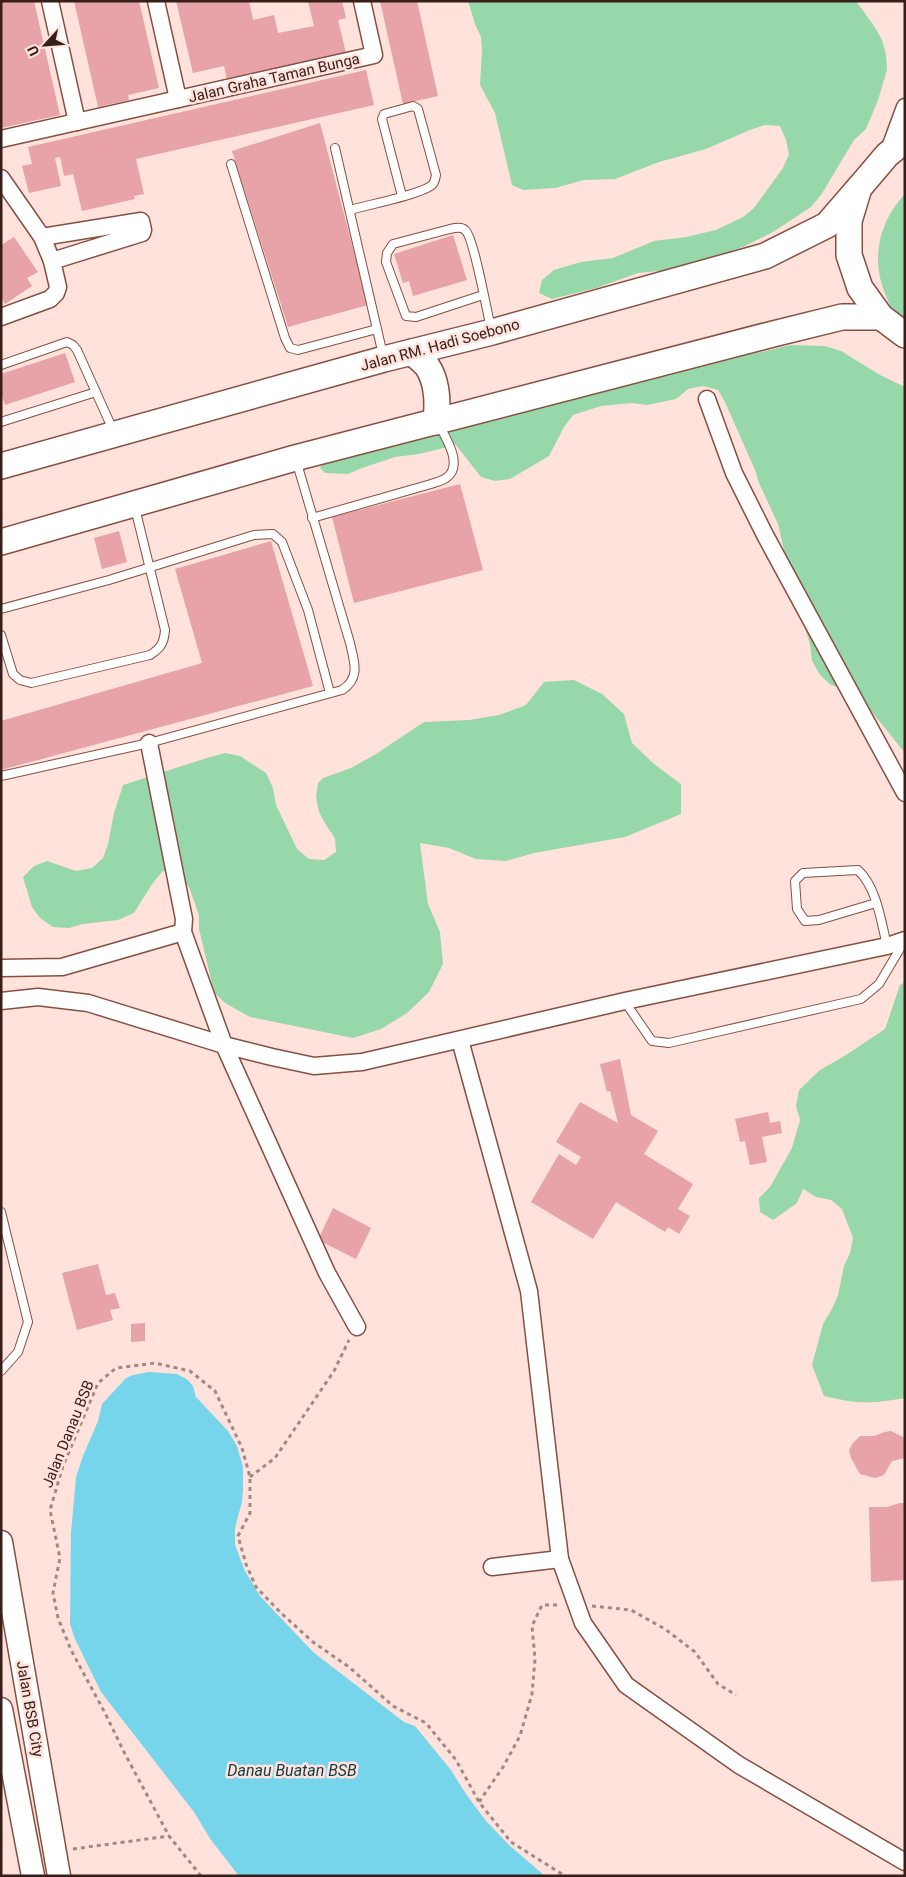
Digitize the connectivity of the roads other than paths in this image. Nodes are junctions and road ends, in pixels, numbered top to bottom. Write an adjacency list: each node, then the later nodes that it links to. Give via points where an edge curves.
1 (50, 1): 6 (street)
2 (156, 1): 4 (street, Jalan Graha Taman Bunga)
3 (362, 1): 4 (street, Jalan Graha Taman Bunga, via 374,55)
4 (178, 99): 6 (street, Jalan Graha Taman Bunga)
5 (905, 107): 8 (street)
6 (77, 122): 7 (street, Jalan Graha Taman Bunga)
7 (1, 139)
8 (896, 147): 12 (main road, Jalan RM. Hadi Soebono)
9 (335, 148): 14 (lane)
10 (231, 164): 20 (lane, via 290,348 298,350)
11 (1, 178): 15 (street)
12 (859, 188): 18 (main road, Jalan RM. Hadi Soebono, via 849,221 850,255 860,288); 21 (main road, Jalan RM. Hadi Soebono, via 827,224 766,256)
13 (402, 196): 13 (lane, via 382,119 384,114 412,106 418,109 436,175 434,184 426,189); 14 (lane)
14 (350, 210): 20 (lane)
15 (42, 237): 16 (street); 16 (street, via 141,221 142,233)
16 (52, 261): 19 (street, via 58,287 53,298)
17 (483, 296): 17 (lane, via 416,318 406,316 386,262 387,253 393,244 450,229 465,230); 21 (lane)
18 (880, 316): 22 (main road, Jalan RM. Hadi Soebono); 29 (main road, via 842,317 816,323)
19 (1, 317)
20 (377, 329): 24 (lane)
21 (492, 332): 23 (main road, Jalan RM. Hadi Soebono)
22 (905, 335)
23 (412, 352): 24 (main road, Jalan RM. Hadi Soebono); 29 (main road, via 427,367 435,388 438,402)
24 (384, 359): 30 (main road, Jalan RM. Hadi Soebono)
25 (1, 365): 26 (lane, via 67,342 77,350)
26 (96, 392): 28 (lane); 30 (lane)
27 (707, 399): 42 (street, via 734,473 765,535)
28 (1, 422)
29 (436, 422): 31 (main road); 34 (lane, via 449,443 454,462 448,477)
30 (115, 434): 32 (main road, Jalan RM. Hadi Soebono)
31 (295, 458): 33 (main road); 34 (lane)
32 (1, 466)
33 (134, 503): 35 (main road); 36 (lane)
34 (312, 518): 39 (lane, via 355,665 349,685)
35 (1, 542)
36 (150, 568): 37 (lane); 38 (lane, via 165,630 164,642 150,655 32,683 13,674); 39 (lane, via 254,535 273,534 282,542 308,610)
37 (1, 609)
38 (1, 635)
39 (330, 693): 40 (lane)
40 (148, 743): 41 (lane); 44 (street, via 184,919)
41 (1, 776)
42 (905, 793)
43 (876, 903): 43 (lane, via 865,877 858,870 803,873 795,881 797,909 805,921); 46 (lane)
44 (183, 932): 47 (street, via 62,967); 51 (street)
45 (905, 941): 46 (street); 49 (lane, via 879,984 862,999 687,1039 652,1041)
46 (887, 946): 49 (street)
47 (1, 968)
48 (1, 1001): 51 (street, via 38,997 88,1003)
49 (625, 1001): 50 (street)
50 (460, 1040): 51 (street, via 362,1062 314,1066); 56 (street, via 529,1292)
51 (224, 1045): 53 (street, via 327,1273)
52 (1, 1212): 54 (lane, via 28,1322 18,1352)
53 (357, 1327)
54 (1, 1371)
55 (1, 1542): 62 (street, Jalan BSB City)
56 (560, 1559): 57 (street); 60 (street, via 583,1623 626,1685 739,1765)
57 (492, 1567)
58 (1, 1709): 59 (street, Jalan BSB City)
59 (5, 1746): 61 (street, Jalan BSB City)
60 (905, 1862)
61 (33, 1876)
62 (59, 1876)

